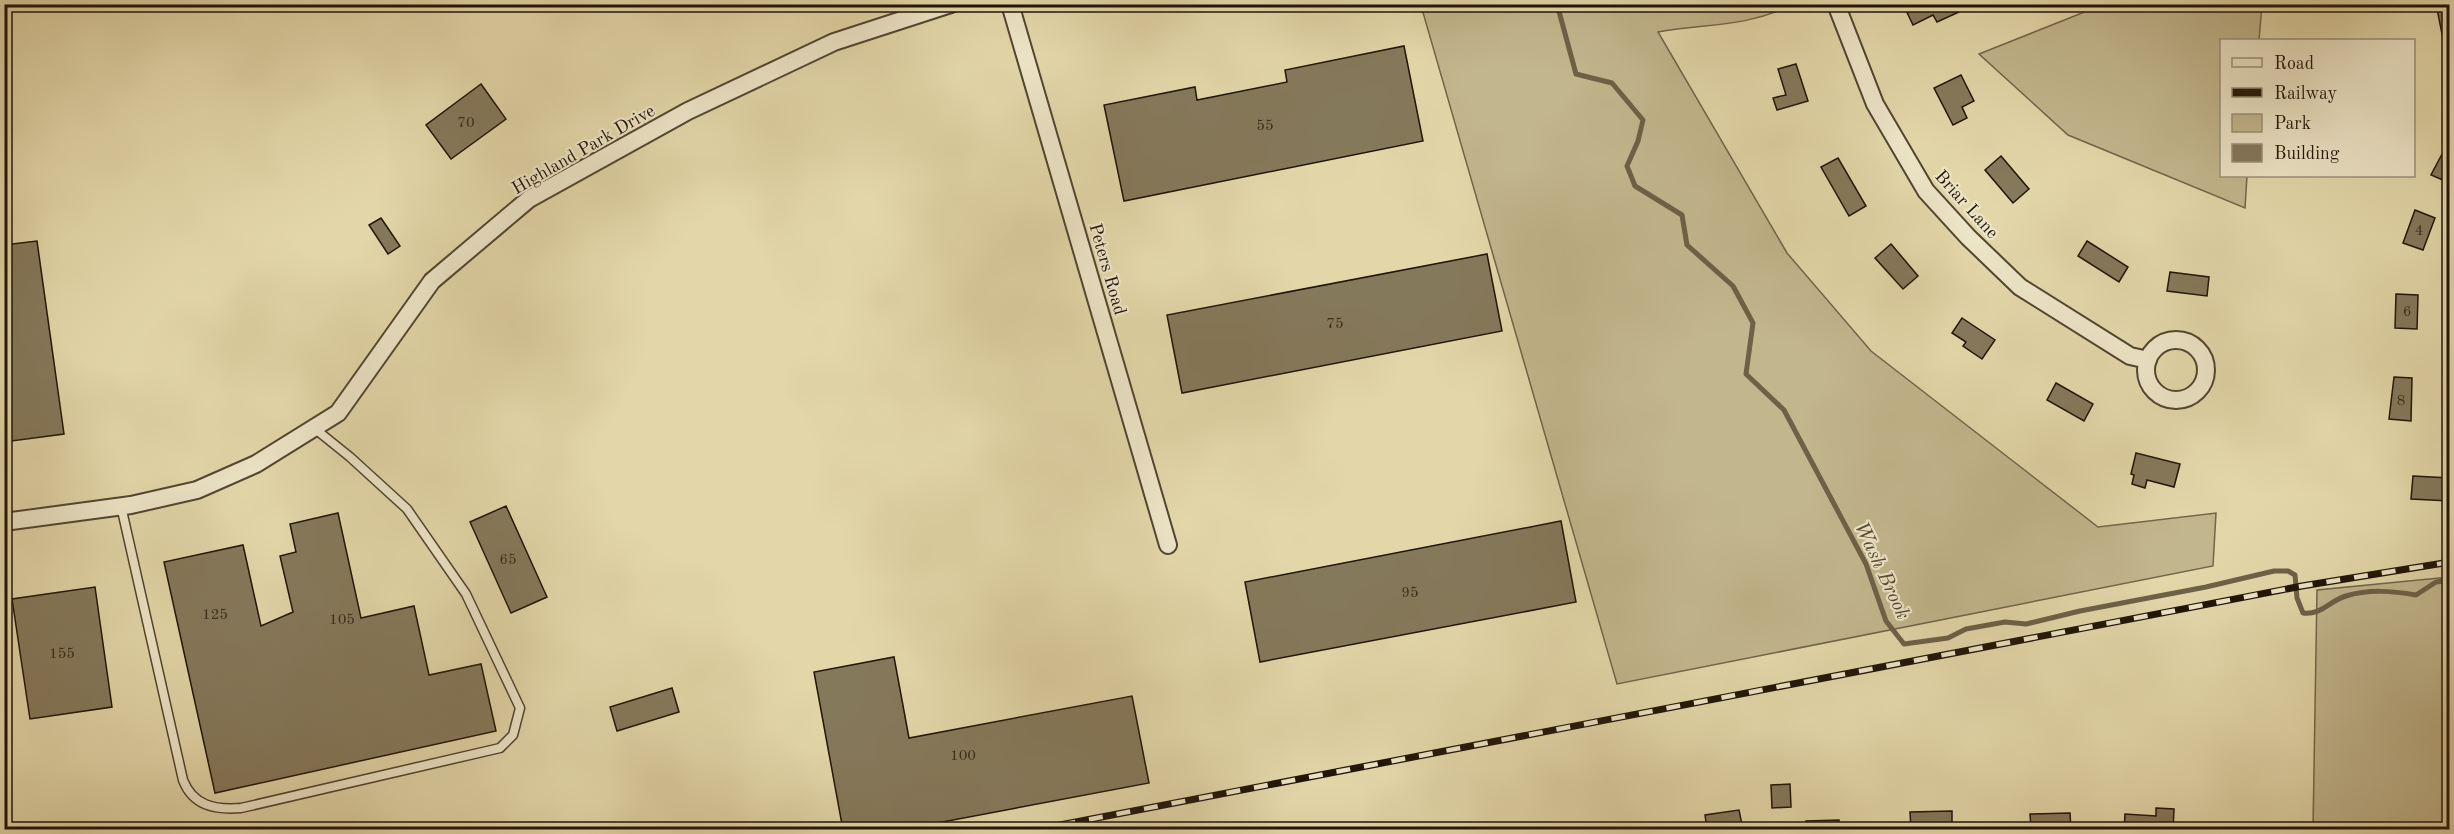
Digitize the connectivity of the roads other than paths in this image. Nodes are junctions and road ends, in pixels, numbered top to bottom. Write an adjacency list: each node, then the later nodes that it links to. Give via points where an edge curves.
1 (951, 4): 5 (street, Highland Park Drive, via 834,42 688,111 529,199 432,281 338,413)
2 (1010, 4): 8 (street, Peters Road)
3 (1836, 4): 4 (street, Briar Lane, via 1875,104 1926,191 2020,287 2130,356)
4 (2148, 360)
5 (313, 428): 6 (street, Highland Park Drive, via 256,464 196,490); 6 (lane, via 407,509 466,594 520,708 513,735 500,748 230,809 203,804 191,795 183,780)
6 (121, 506): 7 (street, Highland Park Drive)
7 (4, 522)
8 (1168, 545)

